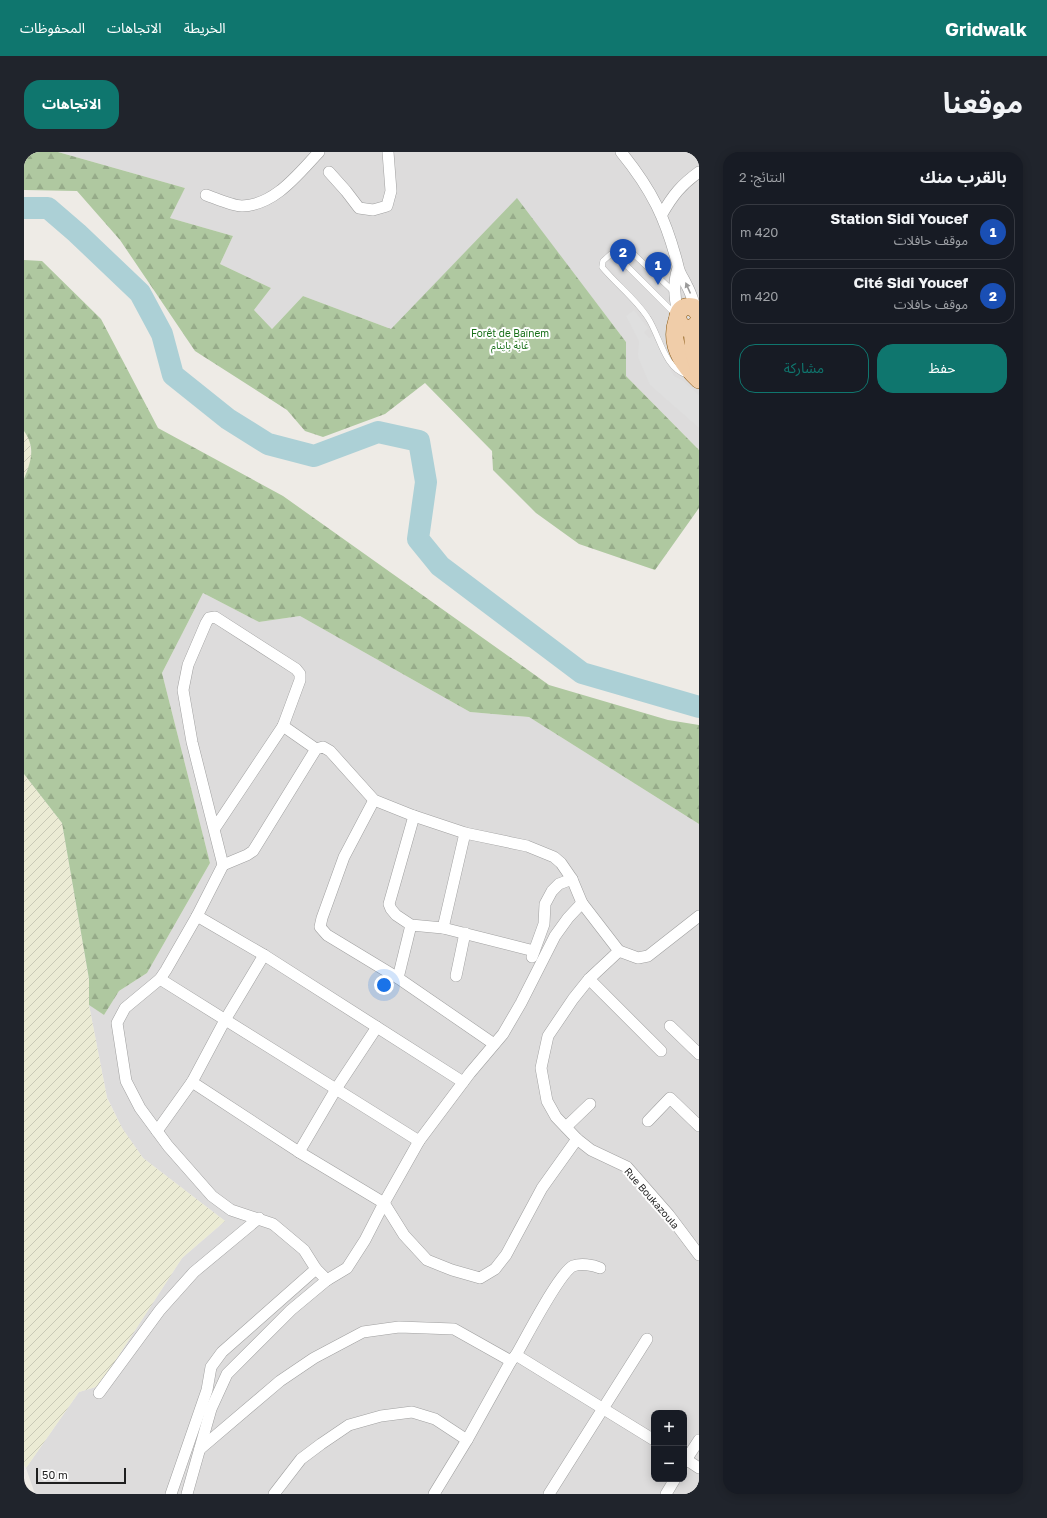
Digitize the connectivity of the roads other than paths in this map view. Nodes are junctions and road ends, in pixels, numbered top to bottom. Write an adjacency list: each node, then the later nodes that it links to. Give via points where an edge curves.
1 (319, 152): 6 (street, via 284,188 264,202 241,206)
2 (388, 152): 4 (street, via 391,191 387,206 373,210 359,208)
3 (621, 152): 7 (street, via 644,182)
4 (329, 172)
5 (699, 172): 7 (street, via 672,196)
6 (206, 195)
7 (662, 214): 9 (street)
8 (613, 252): 10 (lane, via 620,246 627,247); 11 (lane); 12 (lane, via 603,261 602,267 643,311 674,368 684,374)
9 (678, 268): 10 (street); 11 (street, one-way to 9, via 687,285)
10 (674, 292): 11 (street)
11 (691, 315): 12 (main road, via 674,334 676,348 684,362)
12 (698, 375)
13 (283, 726): 14 (street); 17 (street); 17 (street, via 300,674 215,617 209,618 188,665 183,690 192,742)
14 (316, 749): 15 (street, via 322,747 330,751); 19 (street, via 253,851)
15 (374, 800): 16 (street); 30 (street, via 344,857 320,927 327,935)
16 (414, 816): 18 (street); 24 (street, via 389,904 396,915)
17 (215, 828): 19 (street)
18 (465, 833): 20 (street, via 527,846 554,857); 25 (street)
19 (223, 865): 22 (street)
20 (572, 879): 21 (street); 26 (street, via 559,884 545,904 544,924 533,954)
21 (582, 903): 27 (street); 36 (street, via 555,936 522,1003)
22 (197, 916): 28 (street); 31 (street)
23 (699, 916): 27 (street, via 648,956 638,958)
24 (411, 925): 25 (street); 30 (street)
25 (443, 928): 26 (street)
26 (465, 933): 29 (street)
27 (619, 950): 32 (street, Rue Boukazoula)
28 (264, 955): 33 (street); 35 (street)
29 (456, 976)
30 (398, 978): 36 (street)
31 (160, 979): 33 (street); 46 (street, via 125,1008 117,1023 126,1081 140,1108)
32 (589, 979): 37 (street); 45 (street, Rue Boukazoula, via 548,1036 541,1068 547,1101 556,1117)
33 (225, 1020): 39 (street); 41 (street)
34 (670, 1026): 38 (street)
35 (377, 1027): 40 (street); 41 (street)
36 (494, 1044): 40 (street)
37 (661, 1051)
38 (699, 1054)
39 (192, 1082): 46 (street); 49 (street)
40 (463, 1082): 48 (street)
41 (336, 1089): 48 (street); 49 (street)
42 (590, 1104): 45 (street)
43 (648, 1121): 44 (street, via 670,1098)
44 (699, 1126)
45 (566, 1127): 47 (street, Rue Boukazoula)
46 (157, 1131): 51 (street, via 212,1196 232,1210)
47 (577, 1139): 50 (street, via 542,1188 506,1255 495,1269 480,1278 427,1260 404,1235); 52 (street, Rue Boukazoula, via 591,1150 627,1167)
48 (419, 1141): 50 (street)
49 (299, 1152): 50 (street)
50 (384, 1203): 55 (street, via 347,1268)
51 (259, 1218): 54 (street, via 273,1224 304,1250); 58 (street, via 194,1272 160,1310)
52 (699, 1255)
53 (600, 1268): 57 (street, via 592,1265 573,1266 561,1277)
54 (316, 1269): 55 (street); 68 (street, via 222,1352 211,1367 208,1390)
55 (327, 1280): 63 (street, via 291,1310 227,1374 212,1408)
56 (647, 1339): 59 (street)
57 (513, 1358): 59 (street); 61 (street); 63 (street, via 454,1329 399,1327 364,1332 314,1358 280,1381)
58 (99, 1392)
59 (603, 1408): 60 (street); 72 (street)
60 (651, 1438)
61 (467, 1440): 70 (street, via 435,1419 412,1412 381,1416 349,1425 321,1444 301,1459); 71 (street)
62 (699, 1440): 64 (street)
63 (200, 1449): 69 (street)
64 (687, 1457)
65 (687, 1461): 66 (street)
66 (699, 1468)
67 (673, 1482): 73 (street)
68 (172, 1494)
69 (187, 1494)
70 (274, 1494)
71 (434, 1494)
72 (549, 1494)
73 (666, 1494)

